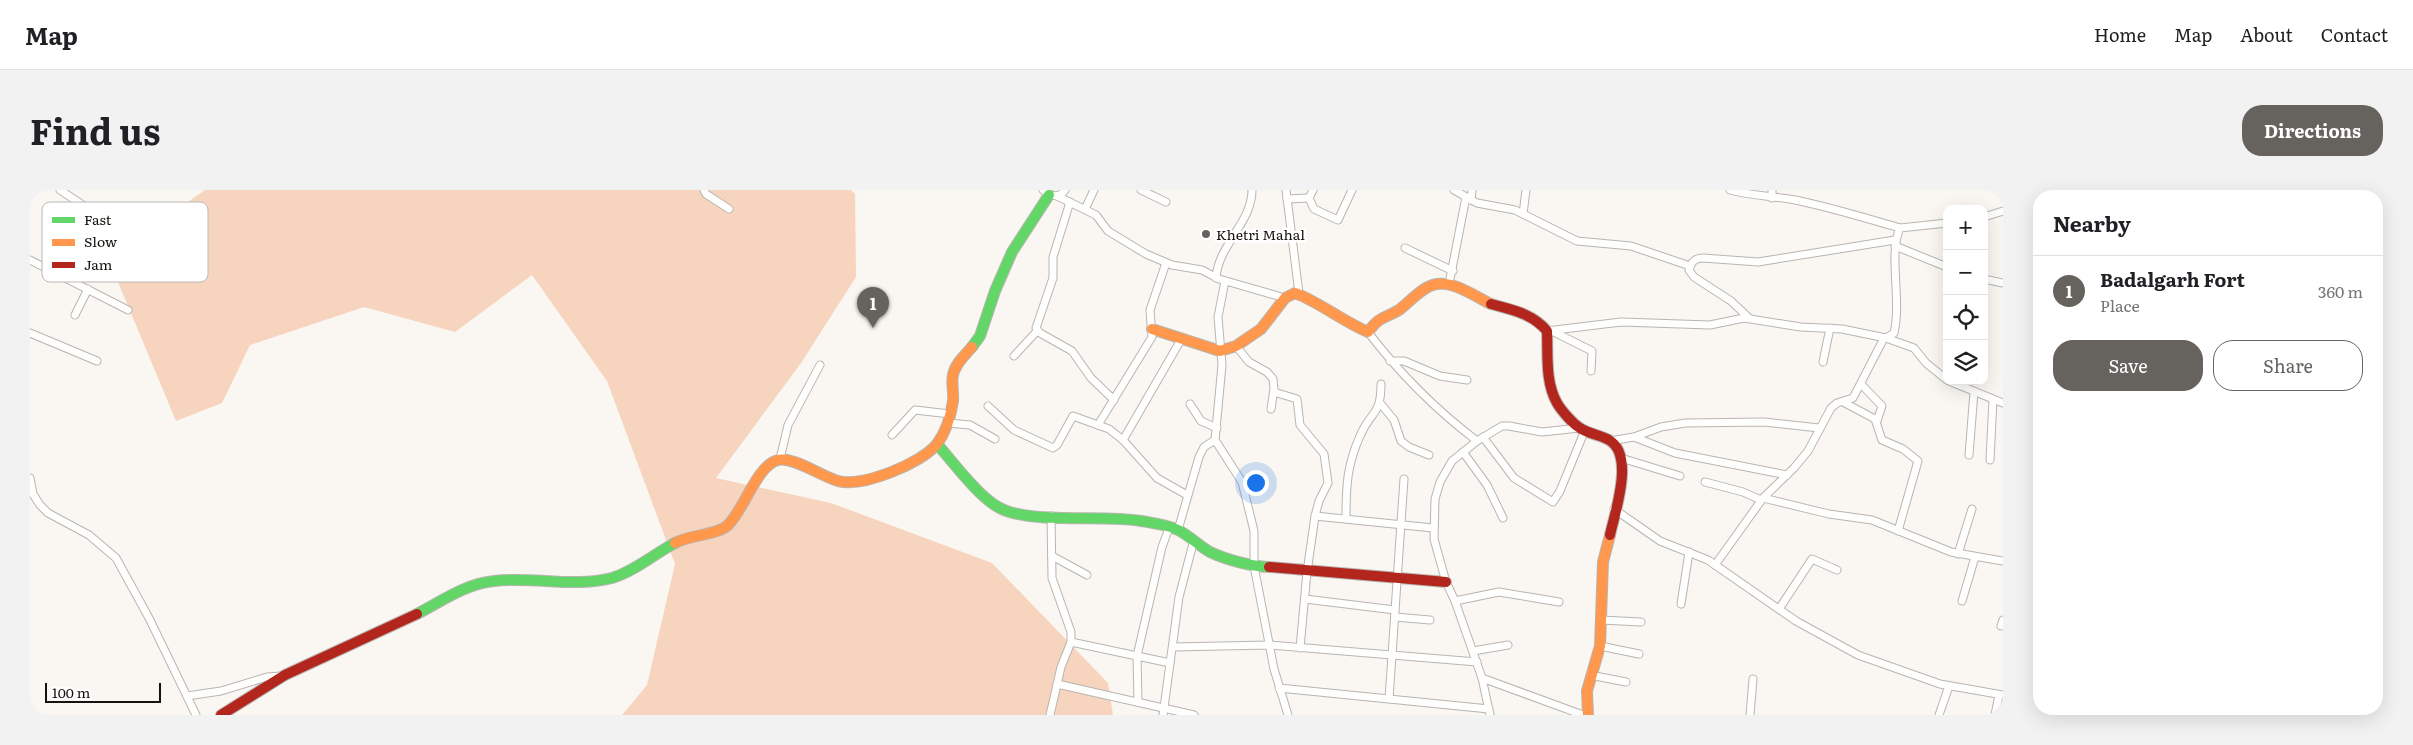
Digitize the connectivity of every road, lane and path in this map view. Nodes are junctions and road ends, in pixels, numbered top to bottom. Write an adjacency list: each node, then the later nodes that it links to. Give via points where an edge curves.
1 (60, 190): 19 (street)
2 (704, 190): 22 (street)
3 (1065, 190): 14 (street)
4 (1094, 190): 23 (street)
5 (1141, 190): 21 (street)
6 (1252, 190): 37 (street, via 1250,205 1220,257)
7 (1286, 190): 18 (street)
8 (1313, 190): 16 (street)
9 (1352, 190): 16 (street, via 1338,220 1314,209)
10 (1454, 190): 17 (street)
11 (1472, 190): 17 (street)
12 (1526, 190): 25 (street)
13 (1730, 190): 15 (street, via 1751,196)
14 (1050, 194): 20 (street); 80 (street, via 1012,252 980,336 956,367)
15 (1772, 194): 28 (street)
16 (1309, 198): 18 (street)
17 (1469, 198): 25 (street); 36 (street)
18 (1287, 199): 44 (street)
19 (78, 202)
20 (1070, 202): 23 (street); 52 (street, via 1053,257 1053,278 1036,324)
21 (1166, 202)
22 (729, 209)
23 (1085, 210): 32 (street, via 1098,217 1114,236)
24 (2003, 211): 26 (street)
25 (1523, 214): 35 (street, via 1577,241 1631,246)
26 (1988, 216)
27 (1943, 223): 28 (street)
28 (1900, 228): 29 (street)
29 (1895, 243): 33 (street); 35 (street, via 1758,262 1698,258); 56 (street, via 1898,309 1894,333)
30 (1405, 248): 36 (street)
31 (30, 260): 34 (street)
32 (1166, 263): 37 (street, via 1202,270); 50 (street, via 1150,310)
33 (1943, 265)
34 (42, 266)
35 (1690, 266): 48 (street, via 1694,277)
36 (1453, 271): 42 (street)
37 (1216, 278): 39 (street)
38 (1988, 280): 41 (street)
39 (1225, 281): 45 (street); 58 (street, via 1218,317)
40 (74, 282): 43 (street)
41 (2003, 283)
42 (1449, 284): 51 (street, via 1492,304 1522,312); 53 (street, via 1427,287 1398,310 1379,318)
43 (88, 289): 46 (street); 47 (street)
44 (1299, 293): 45 (street); 53 (street, via 1345,322)
45 (1285, 298): 57 (street, via 1268,323)
46 (128, 310)
47 (75, 315)
48 (1750, 318): 49 (street); 51 (street, via 1710,325 1620,322)
49 (1830, 328): 56 (street); 62 (street)
50 (1152, 329): 55 (street); 73 (street, via 1152,337)
51 (1549, 330): 64 (street, via 1592,351); 85 (street, via 1548,382 1557,403)
52 (1037, 331): 59 (street); 73 (street, via 1072,351 1091,378)
53 (1368, 332): 61 (street)
54 (30, 333): 60 (street)
55 (1182, 338): 58 (street); 90 (street)
56 (1886, 338): 65 (street, via 1914,348); 68 (street)
57 (1236, 346): 58 (street); 70 (street, via 1249,362 1270,375)
58 (1220, 351): 83 (street, via 1222,365)
59 (1014, 356)
60 (97, 361)
61 (1390, 361): 66 (street, via 1404,362 1440,376); 93 (street, via 1427,401)
62 (1823, 362)
63 (820, 365): 99 (street, via 788,426)
64 (1591, 371)
65 (1943, 377)
66 (1467, 380)
67 (1382, 384): 75 (street)
68 (1861, 384): 74 (street, via 1853,398); 81 (street, via 1882,406)
69 (1957, 385): 71 (street)
70 (1274, 392): 79 (street); 111 (street, via 1296,400 1300,424 1324,454 1328,486 1319,500)
71 (1974, 392): 72 (street); 97 (street)
72 (1993, 399): 76 (street); 100 (street)
73 (1114, 400): 82 (street)
74 (1842, 402): 81 (street); 84 (street, via 1831,408)
75 (1380, 403): 96 (street, via 1394,420 1401,442); 112 (street, via 1360,434 1349,465)
76 (2003, 403)
77 (1190, 404): 83 (street, via 1201,421)
78 (988, 406): 82 (street, via 1014,430 1053,448 1073,416)
79 (1271, 410)
80 (949, 418): 86 (street, via 915,410); 89 (street); 94 (street)
81 (1877, 421): 117 (street, via 1882,440 1903,449 1918,461)
82 (1098, 426): 90 (street)
83 (1217, 428): 91 (street)
84 (1819, 428): 88 (street, via 1764,422 1704,422 1661,427); 101 (street, via 1808,451)
85 (1582, 429): 87 (street, via 1542,432 1506,425); 87 (street, via 1560,492 1553,502 1514,478); 92 (street)
86 (892, 435)
87 (1483, 437): 93 (street)
88 (1634, 437): 92 (street); 101 (street, via 1675,454)
89 (995, 439)
90 (1122, 440): 106 (street, via 1149,471)
91 (1215, 440): 106 (street, via 1204,447 1198,457); 125 (street, via 1242,482 1254,531)
92 (1610, 441): 98 (street)
93 (1476, 442): 95 (street)
94 (937, 444): 99 (street, via 916,460 851,484); 110 (street, via 997,507 1024,516)
95 (1463, 452): 113 (street, via 1487,485); 115 (street, via 1452,462 1440,482)
96 (1429, 455)
97 (1969, 455)
98 (1621, 458): 102 (street); 108 (street, via 1621,488)
99 (780, 459): 154 (street, via 766,467 728,526 677,542 619,577 576,582 524,578 478,584)
100 (1990, 460)
101 (1787, 474): 107 (street)
102 (1680, 476)
103 (30, 478): 162 (street, via 32,494 44,509 89,535 116,558)
104 (1404, 479): 114 (street)
105 (1705, 482): 107 (street)
106 (1187, 495): 116 (street)
107 (1762, 499): 117 (street, via 1872,520); 124 (street)
108 (1614, 509): 119 (street, via 1660,541); 139 (street, via 1603,562)
109 (1972, 509): 120 (street)
110 (1050, 516): 116 (street, via 1140,521); 121 (street)
111 (1315, 516): 112 (street); 127 (street)
112 (1346, 518): 114 (street)
113 (1503, 518)
114 (1401, 523): 115 (street); 129 (street)
115 (1433, 528): 130 (street)
116 (1174, 529): 118 (street); 149 (street, via 1162,548)
117 (1898, 531): 120 (street)
118 (1194, 540): 125 (street, via 1210,552); 145 (street, via 1179,597)
119 (1689, 552): 124 (street); 135 (street)
120 (1958, 554): 122 (street)
121 (1052, 556): 128 (street); 141 (street, via 1054,587 1069,622)
122 (1975, 557): 123 (street); 133 (street)
123 (2003, 561)
124 (1715, 565): 136 (street)
125 (1254, 566): 127 (street); 142 (street)
126 (1837, 570): 136 (street, via 1812,559)
127 (1307, 572): 129 (street); 131 (street)
128 (1087, 575)
129 (1398, 578): 130 (street); 137 (street)
130 (1446, 582): 132 (street)
131 (1305, 599): 137 (street); 146 (street)
132 (1455, 601): 134 (street, via 1499,592); 147 (street)
133 (1962, 601)
134 (1559, 602)
135 (1681, 604)
136 (1779, 609): 159 (street, via 1858,654)
137 (1395, 613): 138 (street); 150 (street)
138 (1430, 620)
139 (1601, 620): 140 (street); 144 (street)
140 (1641, 622)
141 (1071, 642): 149 (street); 158 (street)
142 (1269, 645): 145 (street); 146 (street); 160 (street)
143 (1508, 645): 147 (street)
144 (1600, 646): 148 (street); 153 (street)
145 (1173, 647): 152 (street)
146 (1300, 648): 150 (street)
147 (1473, 651): 151 (street)
148 (1640, 654)
149 (1137, 656): 152 (street); 164 (street)
150 (1392, 656): 151 (street); 163 (street)
151 (1477, 662): 155 (street)
152 (1170, 663): 165 (street)
153 (1590, 675): 157 (street); 173 (street)
154 (284, 676): 162 (street); 168 (street)
155 (1482, 678): 166 (street); 172 (street)
156 (1753, 679): 174 (street)
157 (1626, 682)
158 (1057, 684): 164 (street); 169 (street)
159 (1949, 686): 161 (street); 175 (street)
160 (1280, 688): 163 (street); 171 (street)
161 (2001, 695): 176 (street)
162 (187, 696): 167 (street)
163 (1388, 699): 166 (street)
164 (1138, 702): 165 (street)
165 (1163, 712): 170 (street)
166 (1489, 712)
167 (196, 715)
168 (221, 715)
169 (1050, 715)
170 (1194, 715)
171 (1288, 715)
172 (1583, 715)
173 (1588, 715)
174 (1750, 715)
175 (1939, 715)
176 (1995, 715)

